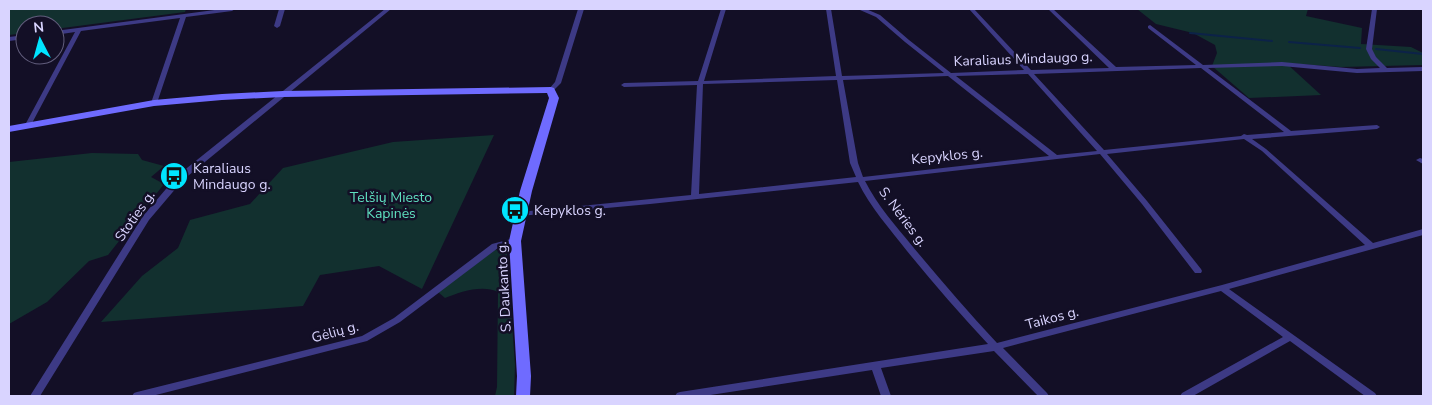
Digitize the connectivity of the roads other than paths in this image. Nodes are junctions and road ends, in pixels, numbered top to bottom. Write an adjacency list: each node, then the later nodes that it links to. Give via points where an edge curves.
1 (232, 9): 11 (street)
2 (282, 9): 12 (street)
3 (388, 9): 26 (street, Stoties g.)
4 (581, 9): 25 (street, S. Daukanto g., via 558,83)
5 (723, 9): 23 (street)
6 (828, 9): 22 (street, S. Nėries g.)
7 (862, 9): 21 (street, via 878,16)
8 (971, 9): 20 (street)
9 (1050, 9): 18 (street)
10 (1374, 9): 19 (street, via 1369,49)
11 (184, 15): 14 (street); 27 (street)
12 (277, 26)
13 (1150, 27): 16 (street)
14 (78, 30): 15 (street); 28 (street)
15 (65, 32)
16 (1202, 68): 18 (street, Karaliaus Mindaugo g.); 19 (street, Karaliaus Mindaugo g., via 1282,64 1357,71); 31 (street)
17 (1423, 69): 19 (street, Karaliaus Mindaugo g.)
18 (1115, 70): 20 (street, Karaliaus Mindaugo g.)
19 (1385, 70)
20 (1029, 73): 21 (street, Karaliaus Mindaugo g.); 33 (street)
21 (952, 75): 22 (street, Karaliaus Mindaugo g.); 34 (street)
22 (840, 79): 23 (street, Karaliaus Mindaugo g.); 35 (street, S. Nėries g., via 854,164)
23 (700, 83): 24 (street, Karaliaus Mindaugo g.); 36 (street)
24 (624, 84)
25 (551, 90): 26 (main road); 37 (main road, S. Daukanto g., via 554,98)
26 (283, 94): 27 (main road); 48 (street, Stoties g., via 180,178 160,199)
27 (154, 103): 28 (main road)
28 (28, 125): 30 (main road)
29 (1377, 127): 31 (street, Kepyklos g.)
30 (9, 128)
31 (1288, 132): 32 (street, Kepyklos g.)
32 (1244, 136): 33 (street, Kepyklos g.); 40 (street, via 1264,150)
33 (1102, 152): 34 (street, Kepyklos g.); 41 (street, via 1159,218)
34 (1055, 157): 35 (street, Kepyklos g.)
35 (860, 178): 36 (street, Kepyklos g.); 44 (street, S. Nėries g., via 885,217)
36 (695, 197): 37 (street, Kepyklos g.)
37 (520, 214): 39 (main road, S. Daukanto g.)
38 (1423, 232): 40 (street, Taikos g.)
39 (515, 241): 49 (street, Gėlių g., via 494,246 397,320 364,339); 50 (main road, S. Daukanto g.)
40 (1370, 246): 42 (street, Taikos g.)
41 (1198, 271)
42 (1222, 288): 43 (street); 44 (street, Taikos g.)
43 (1290, 337): 47 (street); 54 (street)
44 (994, 347): 45 (street, Taikos g.); 53 (street, S. Nėries g.)
45 (875, 365): 46 (street, Taikos g.); 52 (street)
46 (732, 392): 51 (street, Taikos g.)
47 (1193, 395)
48 (35, 396)
49 (137, 396)
50 (523, 396)
51 (680, 396)
52 (886, 396)
53 (1044, 396)
54 (1372, 396)

